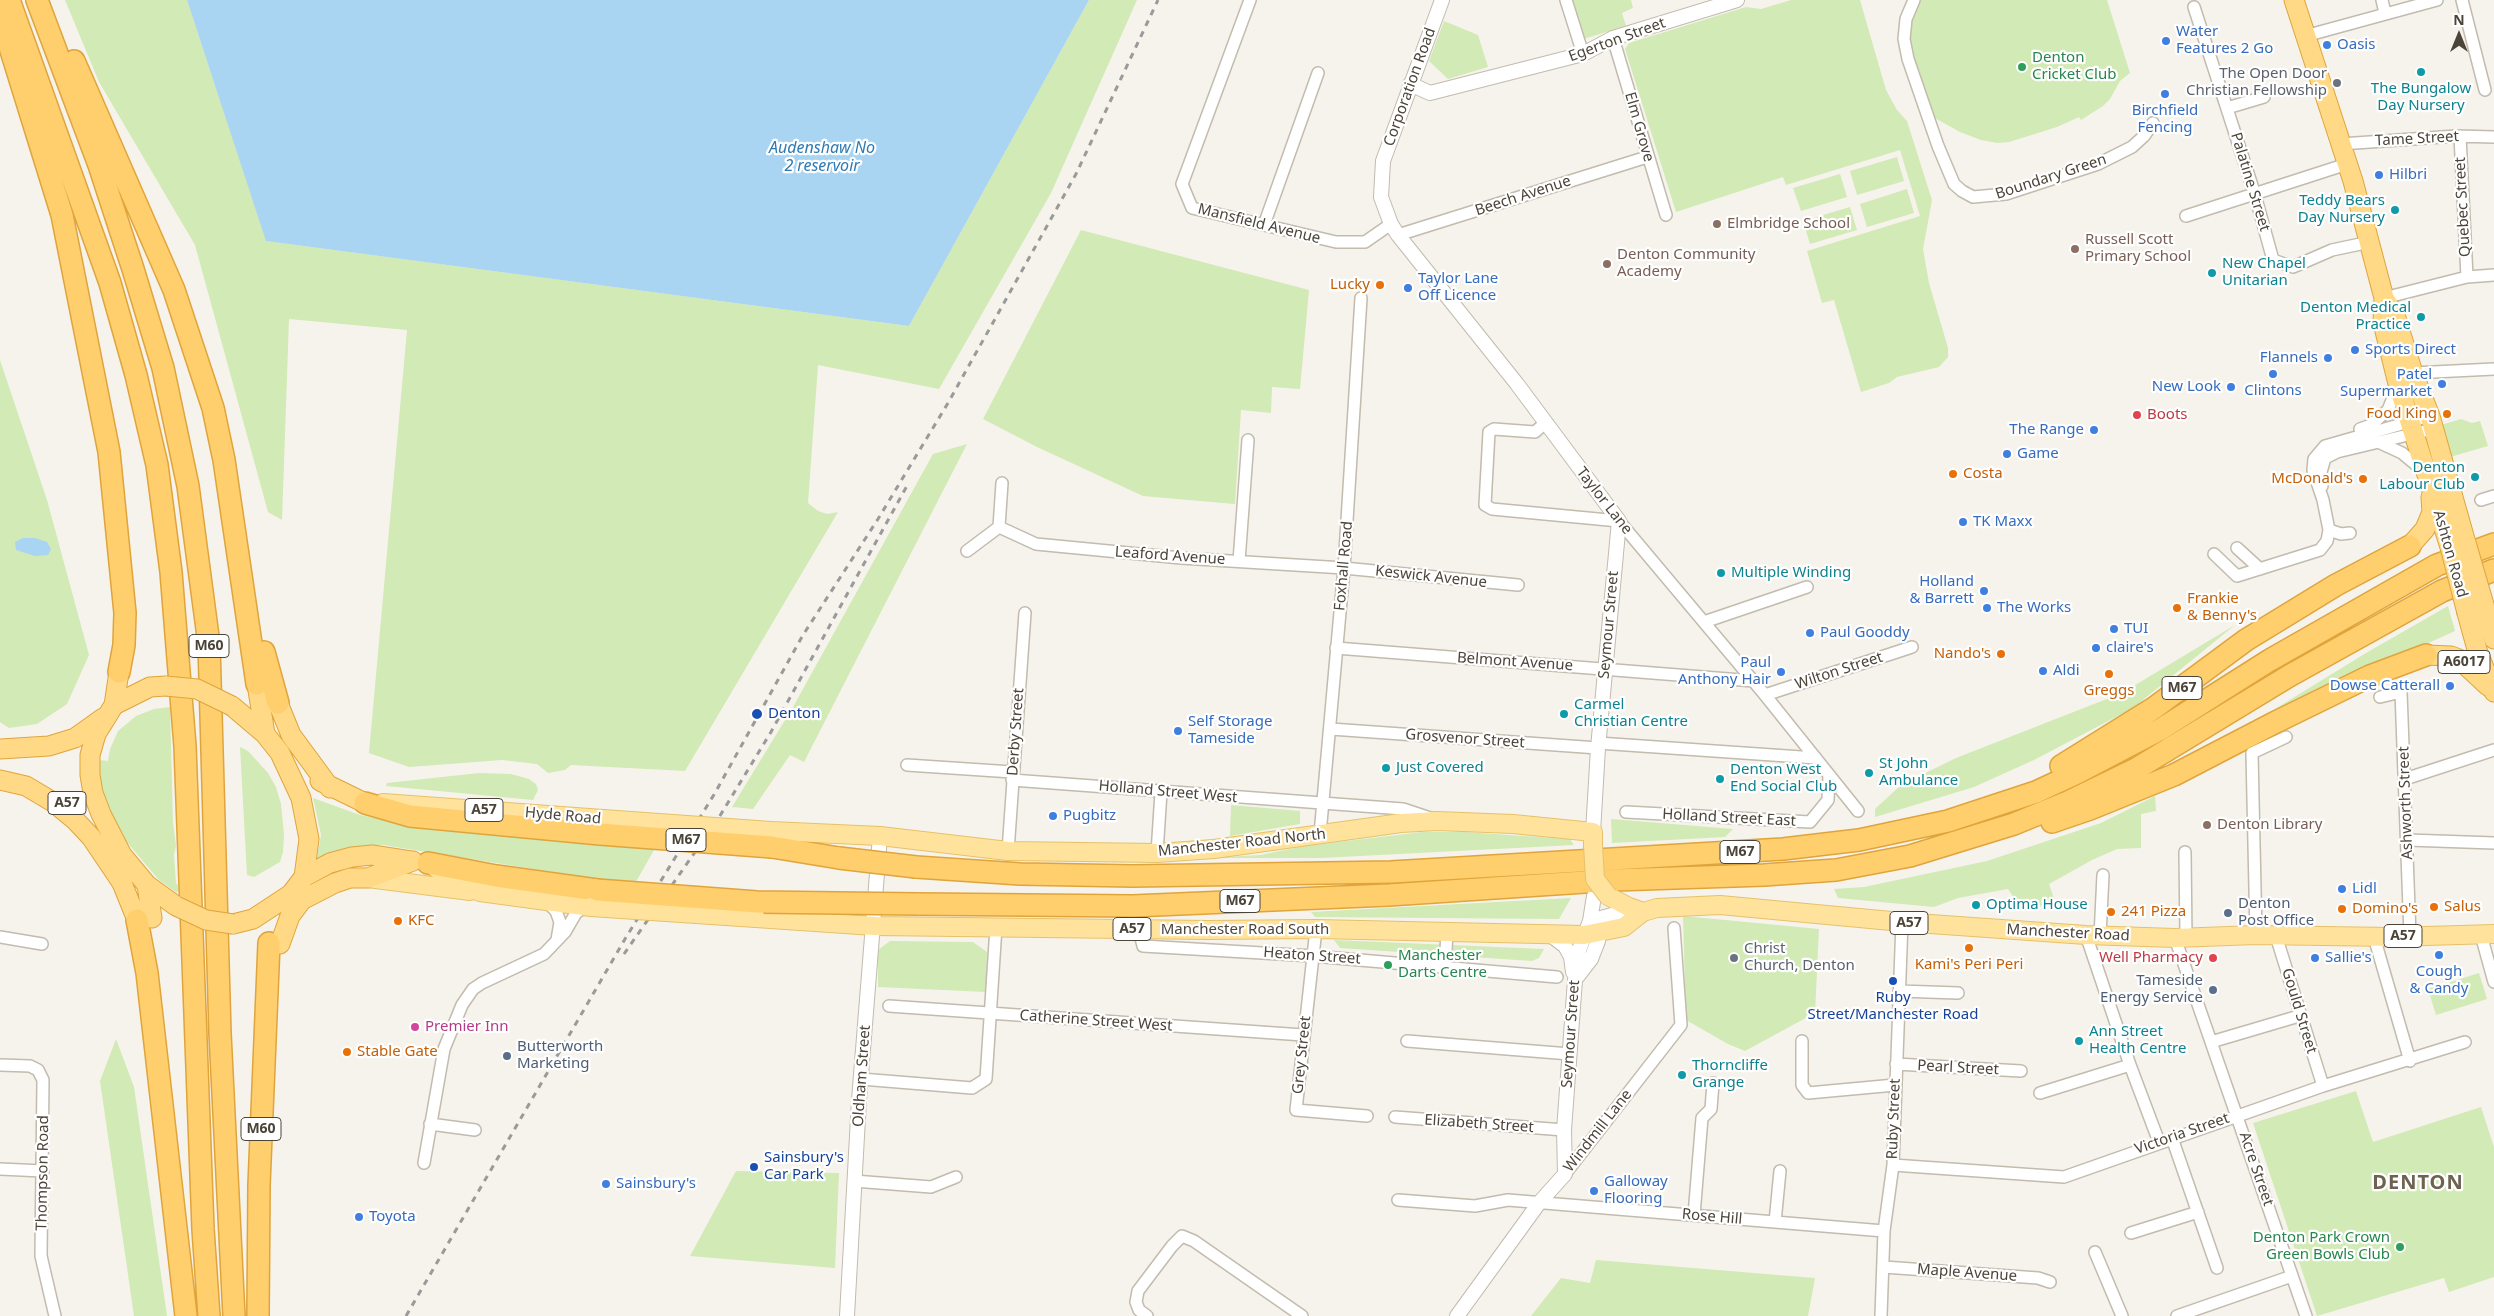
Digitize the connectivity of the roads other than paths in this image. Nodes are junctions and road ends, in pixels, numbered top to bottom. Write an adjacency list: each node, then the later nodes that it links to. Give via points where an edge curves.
1 (10, 0): 208 (highway, M60, via 110,283 157,465 171,572 185,746)
2 (37, 0): 209 (highway, M60, via 99,165 133,269 163,368 188,486 209,644 220,1033)
3 (45, 0): 58 (highway, M60, via 174,290 213,408)
4 (1250, 0): 34 (street, Mansfield Avenue, via 1182,184 1192,208)
5 (1442, 0): 20 (street, Corporation Road)
6 (1566, 0): 18 (street)
7 (1737, 0): 17 (street, Egerton Street)
8 (1914, 0): 24 (street, Boundary Green, via 1906,19 1904,39 1908,58 1938,146 1954,184 1962,191 1974,197 2006,194 2098,164 2132,147)
9 (2294, 0): 16 (highway, Ashton Road / A6017)
10 (2382, 0): 14 (street)
11 (2437, 0): 14 (street)
12 (2462, 0): 21 (street)
13 (2194, 7): 23 (street, Palatine Street)
14 (2385, 13): 16 (street)
15 (0, 15): 78 (highway, via 62,215 109,452 125,614)
16 (2305, 36): 27 (highway, Ashton Road / A6017)
17 (1613, 38): 18 (street, Egerton Street); 28 (street, Elm Grove)
18 (1583, 54): 20 (street, Egerton Street, via 1430,93)
19 (1318, 73): 34 (street)
20 (1410, 84): 30 (street, Corporation Road)
21 (2486, 90)
22 (2264, 96): 23 (street)
23 (2227, 108): 31 (street, Palatine Street)
24 (2153, 123)
25 (2460, 136): 26 (street, Tame Street); 27 (street, Tame Street); 38 (street, Quebec Street)
26 (2494, 137)
27 (2341, 144): 29 (highway, Ashton Road / A6017)
28 (1647, 157): 32 (street, Elm Grove); 35 (street, Beech Avenue)
29 (2347, 164): 31 (street); 36 (highway, Ashton Road / A6017)
30 (1380, 175): 35 (street, Taylor Lane, via 1381,197)
31 (2255, 195): 33 (street); 36 (street, Palatine Street, via 2274,260 2282,265 2293,267 2332,250)
32 (1666, 215)
33 (2186, 216)
34 (1264, 225): 35 (street, Mansfield Avenue, via 1316,239 1355,244)
35 (1395, 230): 43 (street, Taylor Lane)
36 (2370, 242): 40 (highway, Ashton Road / A6017)
37 (2494, 275): 38 (street)
38 (2466, 277): 40 (street)
39 (1361, 298): 66 (street, Foxhall Road)
40 (2384, 298): 42 (highway, Ashton Road / A6017, via 2396,318)
41 (2494, 369): 42 (street)
42 (2406, 379): 44 (highway, Ashton Road / A6017); 45 (highway, Ashton Road / A6017); 48 (street, via 2388,410 2372,425)
43 (1545, 423): 54 (street, Taylor Lane); 54 (street, via 1535,432 1494,429 1489,432 1485,505 1492,509)
44 (2431, 423): 45 (street); 59 (highway, Ashton Road / A6017)
45 (2411, 428): 47 (street); 48 (street); 49 (highway, Ashton Road / A6017)
46 (1248, 440): 65 (street)
47 (2378, 442): 49 (street, via 2402,452); 52 (street, via 2325,458 2321,472)
48 (2325, 446): 52 (street, via 2314,459 2313,470)
49 (2428, 480): 59 (highway, Ashton Road / A6017); 61 (highway, A6017, via 2432,512 2424,531)
50 (1002, 483): 55 (street)
51 (2494, 496): 53 (street)
52 (2323, 500): 56 (street)
53 (2481, 500)
54 (1619, 521): 72 (street, Taylor Lane); 77 (street, Seymour Street)
55 (999, 527): 63 (street); 65 (street, Leaford Avenue, via 1036,544)
56 (2329, 530): 57 (street); 67 (street, via 2327,541 2320,550)
57 (2350, 533)
58 (236, 538): 80 (highway, M60); 84 (highway, M60)
59 (2456, 538): 61 (highway); 73 (highway, Ashton Road / A6017, bridge)
60 (2494, 544): 107 (highway, M67, via 2437,566 2270,660 2161,729 2077,773 2036,792)
61 (2410, 546): 107 (highway, M67, via 2336,585 2246,640 2154,708 2074,759)
62 (2237, 548): 67 (street)
63 (967, 551)
64 (2214, 554): 67 (street, via 2238,576)
65 (1239, 561): 66 (street, Leaford Avenue)
66 (1344, 568): 69 (street, Keswick Avenue); 75 (street, Foxhall Road)
67 (2260, 569)
68 (2494, 570): 115 (highway, M67, via 2442,591 2297,671 2136,769 2014,824)
69 (1518, 585)
70 (1808, 587): 72 (street)
71 (1025, 613): 96 (street, Derby Street)
72 (1704, 622): 79 (street, Taylor Lane)
73 (2485, 628): 76 (highway, A6017); 81 (highway, Ashton Road / A6017)
74 (1912, 647): 82 (street, Wilton Street)
75 (1336, 648): 77 (street, Belmont Avenue); 86 (street, Foxhall Road)
76 (2426, 655): 81 (highway, A6017, via 2459,659); 115 (highway, M67, via 2370,676 2174,775 2090,810 2025,830)
77 (1605, 668): 79 (street, Belmont Avenue); 89 (street, Seymour Street)
78 (120, 672): 85 (highway)
79 (1754, 681): 82 (street, Taylor Lane)
80 (257, 684): 87 (highway)
81 (2493, 691)
82 (1766, 695): 93 (street, Taylor Lane)
83 (2380, 697): 98 (street, Ashworth Street, via 2401,692)
84 (278, 703): 100 (highway, via 291,735)
85 (110, 710): 87 (highway, bridge, via 150,687 197,689 232,706); 90 (highway, via 75,738 49,746); 119 (highway, via 92,747 90,775 101,814)
86 (1331, 729): 89 (street, Grosvenor Street); 103 (street, Foxhall Road)
87 (265, 734): 92 (highway)
88 (2286, 737): 142 (street, via 2252,753)
89 (1598, 746): 93 (street, Grosvenor Street); 112 (street, Seymour Street)
90 (0, 749)
91 (2494, 750): 98 (street)
92 (280, 753): 100 (highway); 122 (highway, via 301,798 308,825 309,848)
93 (1816, 758): 97 (street, Taylor Lane)
94 (907, 765): 96 (street, Holland Street West)
95 (0, 771): 119 (highway, A57, via 40,782 83,815)
96 (1012, 776): 101 (street, Holland Street West); 116 (street, Derby Street)
97 (1829, 776): 104 (street, Taylor Lane); 105 (street, Holland Street East, via 1828,800 1810,822)
98 (2405, 779): 113 (street, Ashworth Street)
99 (0, 780): 131 (highway, via 26,786 76,821 91,837)
100 (330, 788): 102 (highway)
101 (1161, 792): 103 (street, Holland Street West); 118 (street)
102 (365, 803): 108 (highway, M67, via 410,816)
103 (1325, 805): 106 (street, Holland Street West, via 1403,809); 110 (street, Foxhall Road)
104 (1858, 810)
105 (1626, 812)
106 (1438, 821): 110 (main road, Manchester Road North); 112 (main road, Manchester Road North, via 1513,824)
107 (1948, 821): 108 (highway, M67, bridge, via 1859,840 1783,849 1391,872 1133,876 1020,874 916,867)
108 (602, 827): 109 (main road, Hyde Road, bridge)
109 (770, 831): 111 (main road, Manchester Road North)
110 (1320, 834): 118 (main road, Manchester Road North, via 1222,848)
111 (880, 836): 116 (main road, Manchester Road North); 133 (street, Oldham Street)
112 (1593, 838): 125 (main road, Seymour Street, bridge)
113 (2408, 840): 114 (street); 145 (street, Ashworth Street)
114 (2494, 842)
115 (1938, 848): 128 (highway, M67, bridge, via 1836,870 1133,906)
116 (1008, 851): 118 (main road, Manchester Road North)
117 (2185, 852): 148 (street, Acre Street)
118 (1157, 853)
119 (122, 855): 124 (highway)
120 (421, 862): 122 (highway, A57, via 372,855 352,857 330,863); 123 (highway, A57); 126 (main road, A57); 128 (highway, M67, via 496,876)
121 (2103, 876): 143 (street)
122 (304, 877): 127 (highway)
123 (368, 878): 126 (main road, A57); 151 (highway, A57, via 350,878 302,900)
124 (148, 885): 127 (highway, bridge, via 176,906 206,920 233,924 253,919); 131 (highway)
125 (1599, 890): 130 (main road); 138 (street, Seymour Street)
126 (480, 892): 129 (main road, A57)
127 (291, 894): 151 (highway, via 276,918)
128 (591, 901): 129 (main road, A57); 133 (main road, Manchester Road South / A57, bridge); 149 (street, via 576,913)
129 (547, 902): 149 (street, via 556,911 560,922)
130 (1639, 910): 132 (main road, Manchester Road / A57, via 1720,904); 138 (main road, Manchester Road / A57, via 1624,927)
131 (145, 919): 207 (highway, via 147,973)
132 (1902, 922): 143 (main road, Manchester Road / A57); 157 (street, Ruby Street)
133 (874, 926): 134 (main road, Manchester Road South / A57); 173 (street, Oldham Street)
134 (996, 927): 137 (main road, Manchester Road South / A57); 160 (street)
135 (1674, 928): 191 (street, Windmill Lane, via 1681,1025)
136 (1316, 929): 137 (main road, Manchester Road South / A57); 139 (main road, Manchester Road South / A57); 152 (street, Grey Street)
137 (1139, 930): 152 (street, Heaton Street, via 1143,946)
138 (1591, 930): 140 (main road, Manchester Road South / A57); 155 (street, Seymour Street)
139 (1447, 932): 140 (main road, Manchester Road South / A57); 153 (street)
140 (1549, 934): 155 (street, via 1565,946)
141 (2487, 934): 145 (main road, Manchester Road / A57); 156 (street)
142 (2256, 935): 144 (main road, Manchester Road / A57); 148 (main road, Manchester Road / A57)
143 (2093, 936): 148 (main road, Manchester Road / A57); 170 (street)
144 (2276, 936): 147 (main road, Manchester Road / A57); 161 (street, Gould Street)
145 (2410, 936): 147 (main road, Manchester Road / A57)
146 (0, 937): 150 (street)
147 (2374, 937): 168 (street)
148 (2181, 938): 165 (street, Acre Street)
149 (556, 942): 181 (street, via 544,954 473,989 448,1034)
150 (42, 944)
151 (274, 944): 210 (highway, M60, via 268,973 259,1185)
152 (1313, 956): 153 (street, Heaton Street); 162 (street, Grey Street)
153 (1445, 967): 154 (street, Heaton Street)
154 (1557, 977)
155 (1575, 980): 167 (street, Seymour Street)
156 (2494, 982)
157 (1899, 991): 158 (street); 169 (street, Ruby Street)
158 (1958, 993)
159 (889, 1006): 160 (street, Catherine Street West)
160 (992, 1015): 162 (street, Catherine Street West); 173 (street, via 986,1079 972,1088)
161 (2299, 1016): 165 (street); 176 (street, Gould Street)
162 (1303, 1035): 178 (street, Grey Street, via 1296,1110)
163 (1407, 1041): 167 (street)
164 (1802, 1041): 175 (street, via 1802,1085 1808,1093)
165 (2212, 1042): 179 (street, Acre Street)
166 (2465, 1042): 168 (street, Victoria Street)
167 (1570, 1054): 183 (street, Seymour Street)
168 (2410, 1061): 176 (street, Victoria Street)
169 (1896, 1064): 172 (street, Pearl Street); 175 (street, Ruby Street)
170 (2130, 1064): 177 (street); 185 (street)
171 (0, 1065): 189 (street, Thompson Road, via 30,1066 38,1070 43,1080)
172 (2021, 1071)
173 (861, 1079): 193 (street, Oldham Street)
174 (1713, 1083): 197 (street, via 1711,1109 1702,1118)
175 (1895, 1085): 187 (street, Ruby Street)
176 (2323, 1086): 179 (street, Victoria Street)
177 (2040, 1093)
178 (1367, 1116)
179 (2237, 1116): 184 (street, Victoria Street); 204 (street, Acre Street)
180 (1395, 1118): 183 (street, Elizabeth Street)
181 (430, 1124): 182 (street); 186 (street)
182 (475, 1130)
183 (1564, 1130): 191 (street, Seymour Street)
184 (2172, 1138): 185 (street, Victoria Street); 196 (street)
185 (2159, 1142): 187 (street, Victoria Street, via 2064,1177)
186 (424, 1163)
187 (1892, 1165): 199 (street, Ruby Street)
188 (0, 1169): 189 (street)
189 (44, 1171): 206 (street, Thompson Road, via 41,1256)
190 (1780, 1171): 198 (street)
191 (1565, 1174): 195 (street, Windmill Lane)
192 (956, 1176): 193 (street, via 931,1187)
193 (854, 1181): 211 (street, Oldham Street)
194 (1398, 1200): 195 (street, Rose Hill, via 1475,1206 1508,1200)
195 (1539, 1203): 197 (street, Rose Hill); 214 (street, Windmill Lane)
196 (2198, 1212): 200 (street); 203 (street)
197 (1694, 1215): 198 (street, Rose Hill)
198 (1776, 1222): 199 (street, Rose Hill)
199 (1884, 1231): 202 (street, Ruby Street)
200 (2131, 1233)
201 (2095, 1252): 216 (street)
202 (1884, 1267): 205 (street, Maple Avenue, via 2038,1278); 215 (street, Ruby Street)
203 (2217, 1268)
204 (2292, 1276): 217 (street); 218 (street, Acre Street)
205 (2050, 1282)
206 (55, 1316)
207 (186, 1316)
208 (209, 1316)
209 (234, 1316)
210 (258, 1316)
211 (847, 1316)
212 (1147, 1316): 213 (street, via 1139,1310 1136,1302 1138,1291 1182,1236)
213 (1302, 1316)
214 (1457, 1316)
215 (1881, 1316)
216 (2122, 1316)
217 (2177, 1316)
218 (2306, 1316)

